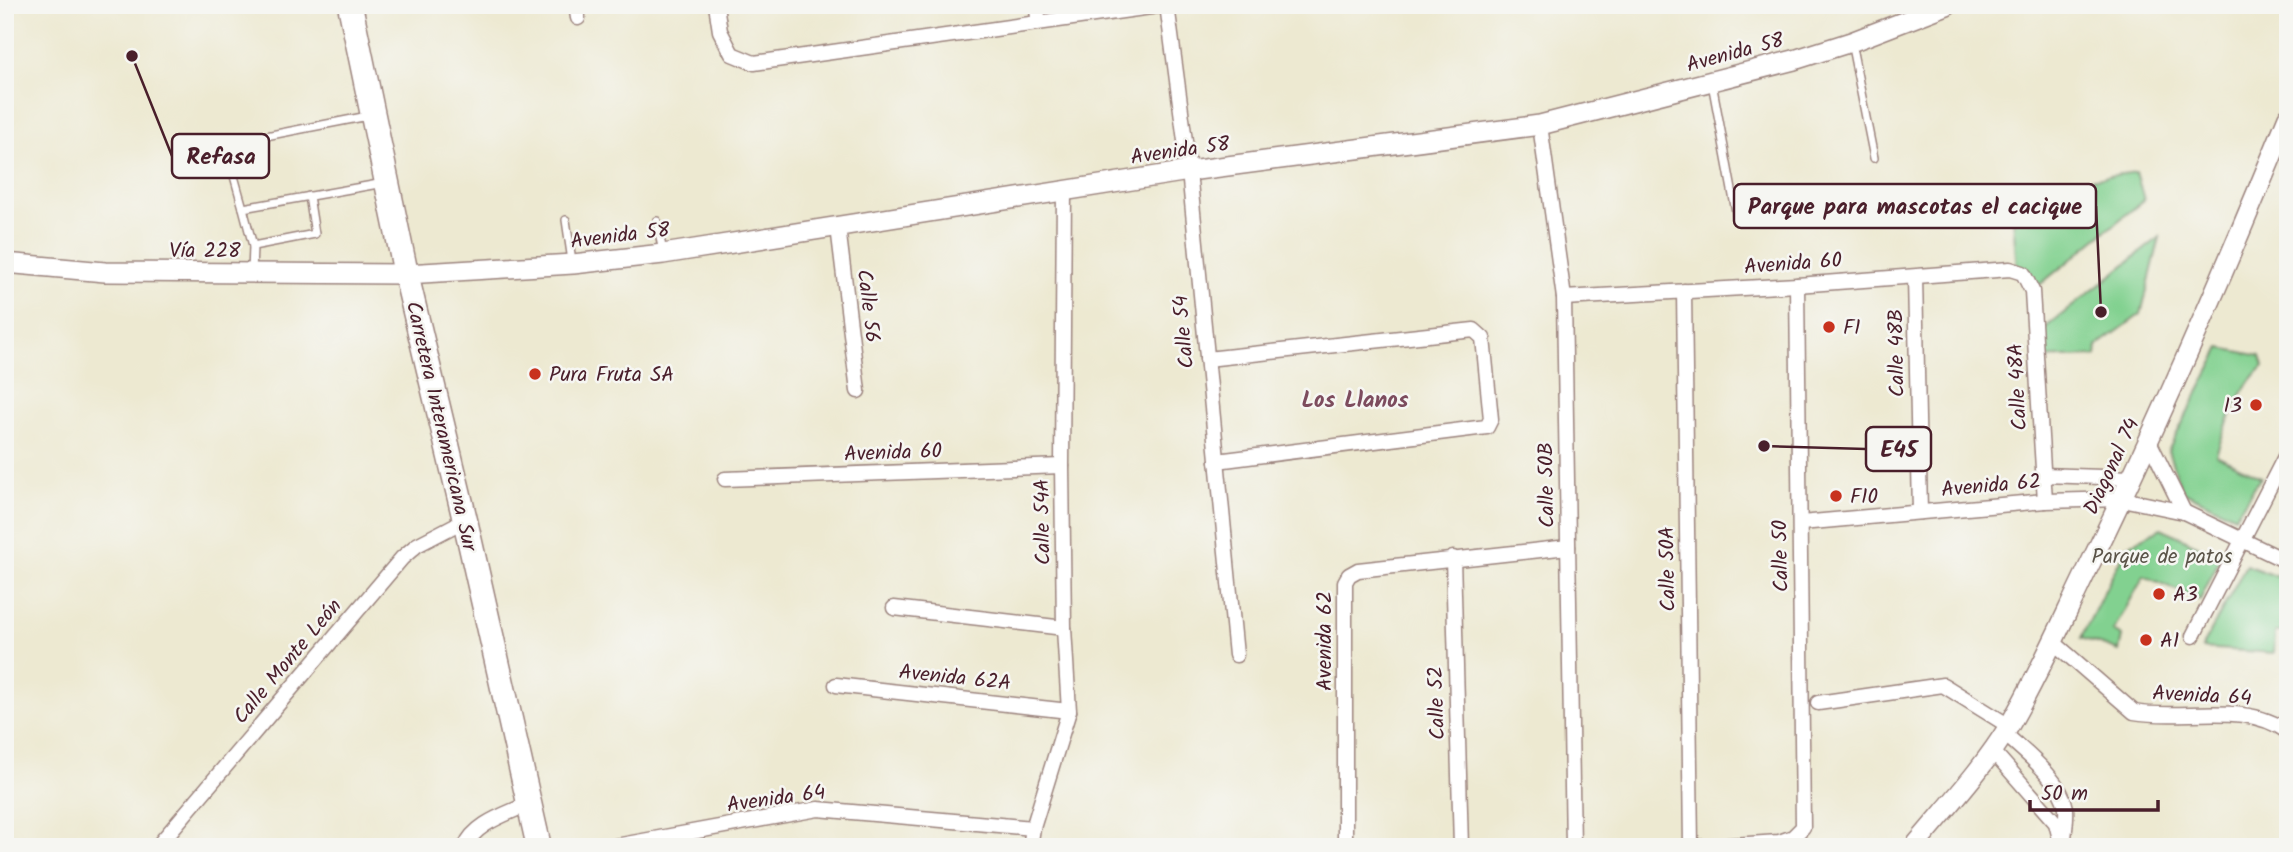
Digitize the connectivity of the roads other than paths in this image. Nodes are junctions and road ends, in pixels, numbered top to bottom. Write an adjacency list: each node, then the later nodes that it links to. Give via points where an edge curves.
1 (350, 5): 9 (highway, Carretera Interamericana Sur)
2 (716, 5): 6 (street, via 720,31 732,54 754,63)
3 (1036, 5): 6 (street)
4 (1166, 5): 6 (street); 13 (street, Calle 54)
5 (1947, 5): 7 (main road, Avenida 58)
6 (1039, 22)
7 (1851, 41): 8 (main road, Avenida 58); 12 (lane)
8 (1712, 82): 10 (main road, Avenida 58); 18 (lane)
9 (372, 115): 14 (highway, Carretera Interamericana Sur); 17 (lane, via 225,144)
10 (1540, 125): 13 (main road, Avenida 58); 32 (street, Calle 50B)
11 (2285, 129): 35 (main road, Diagonal 74)
12 (1874, 158)
13 (1189, 171): 15 (main road, Avenida 58); 33 (street, Calle 54)
14 (386, 182): 16 (lane); 28 (highway, Carretera Interamericana Sur)
15 (1064, 191): 21 (main road, Avenida 58); 38 (street, Calle 54A)
16 (309, 196): 17 (lane); 22 (lane, via 315,234)
17 (243, 208): 22 (lane)
18 (1737, 217)
19 (566, 220): 25 (lane)
20 (657, 221): 23 (lane)
21 (838, 227): 23 (main road, Avenida 58); 34 (street, Calle 56)
22 (253, 246): 26 (lane)
23 (663, 254): 25 (main road, Avenida 58)
24 (5, 262): 26 (main road, Vía 228, via 105,272)
25 (573, 264): 28 (main road, Avenida 58)
26 (252, 273): 28 (main road, Vía 228)
27 (2023, 273): 29 (street, Avenida 60, via 2010,269); 39 (street, Calle 48A, via 2032,291)
28 (406, 274): 46 (highway, Carretera Interamericana Sur)
29 (1915, 276): 30 (street, Avenida 60); 44 (street, Calle 48B)
30 (1797, 285): 31 (street, Avenida 60); 47 (street, Calle 50)
31 (1684, 291): 32 (street, Avenida 60); 73 (street, Calle 50A)
32 (1564, 298): 49 (street, Calle 50B)
33 (1207, 359): 37 (street, Calle 54); 37 (street, via 1474,330 1483,338 1491,419 1487,426)
34 (858, 391)
35 (2148, 439): 40 (main road, Diagonal 74); 45 (street)
36 (2288, 452): 48 (street)
37 (1217, 461): 56 (street, Calle 54)
38 (1062, 466): 41 (street, Avenida 60); 53 (street, Calle 54A)
39 (2043, 475): 40 (street, Avenida 62); 43 (street, Calle 48A)
40 (2131, 478): 42 (main road, Diagonal 74)
41 (725, 479)
42 (2122, 499): 43 (street, Avenida 62); 45 (street, Avenida 62); 55 (main road, Diagonal 74)
43 (2045, 501): 44 (street, Avenida 62)
44 (1920, 512): 47 (street, Avenida 62)
45 (2184, 512): 48 (street, Avenida 62)
46 (464, 520): 63 (highway, Carretera Interamericana Sur); 65 (street, Calle Monte León, via 402,558)
47 (1801, 523): 74 (street, Calle 50, via 1803,827 1779,842)
48 (2242, 542): 51 (street, Avenida 62); 54 (street)
49 (1568, 547): 50 (street, Avenida 62); 72 (street, Calle 50B)
50 (1453, 558): 70 (street, Avenida 62, via 1358,570 1345,583); 71 (street, Calle 52)
51 (2288, 562)
52 (894, 608): 53 (street)
53 (1064, 628): 59 (street, Calle 54A)
54 (2193, 636)
55 (2052, 641): 60 (main road, Diagonal 74); 61 (street, Avenida 64, via 2134,712 2236,715 2258,718)
56 (1236, 655)
57 (836, 685): 59 (street, Avenida 62A)
58 (1818, 703): 60 (street, via 1944,685)
59 (1069, 711): 64 (street, Calle 54A)
60 (2006, 729): 62 (main road, Diagonal 74); 76 (street, via 2050,776 2065,804)
61 (2288, 732)
62 (1992, 750): 75 (main road, Diagonal 74); 76 (street, via 2056,823)
63 (528, 804): 66 (street, via 480,828); 67 (highway, Carretera Interamericana Sur)
64 (1033, 828): 68 (street, Avenida 64, via 818,809); 69 (street, Calle 54A)
65 (157, 847)
66 (464, 847)
67 (538, 847)
68 (610, 847)
69 (1030, 847)
70 (1345, 847)
71 (1461, 847)
72 (1573, 847)
73 (1691, 847)
74 (1702, 847)
75 (1914, 847)
76 (2062, 847)

